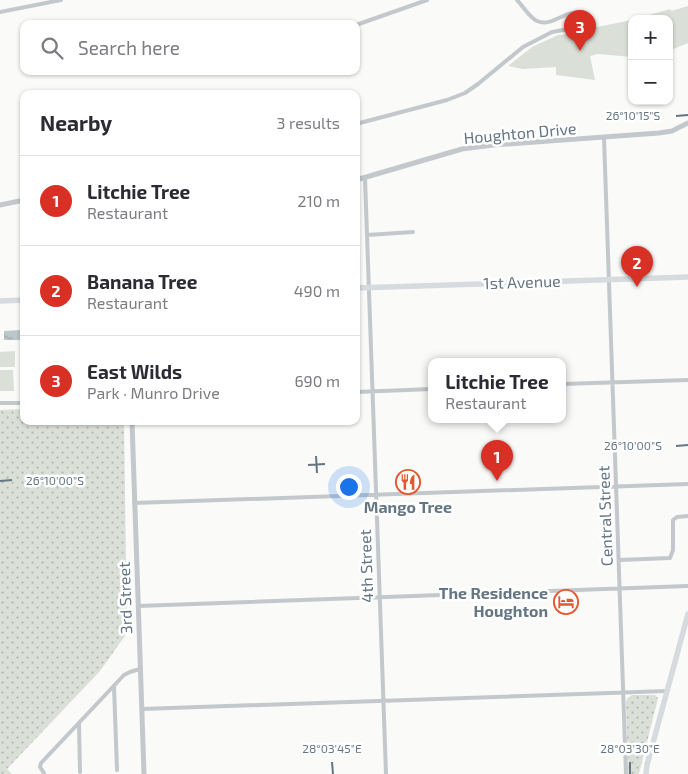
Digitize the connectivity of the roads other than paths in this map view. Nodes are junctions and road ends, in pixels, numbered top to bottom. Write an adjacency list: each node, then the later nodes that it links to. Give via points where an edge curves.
1 (61, 0): 4 (street)
2 (427, 0): 5 (street)
3 (517, 0): 6 (street, via 538,21 550,21 577,12 583,14 586,21 580,27 552,32 531,42 458,97)
4 (0, 12)
5 (360, 24)
6 (360, 123)
7 (688, 123): 8 (street, Houghton Drive, via 662,133)
8 (604, 138): 9 (street, Houghton Drive, via 466,149); 16 (street, Central Street)
9 (365, 178): 10 (street, Houghton Drive); 14 (street, 4th Street)
10 (360, 179)
11 (20, 201): 12 (street)
12 (0, 205)
13 (413, 232): 14 (street)
14 (367, 235): 18 (street, 4th Street)
15 (688, 277): 16 (main road, 1st Avenue)
16 (609, 279): 18 (main road, 1st Avenue); 22 (street, Central Street)
17 (360, 288): 18 (main road, 1st Avenue)
18 (368, 288): 26 (street, 4th Street)
19 (20, 300): 20 (main road)
20 (0, 301)
21 (688, 380): 22 (street)
22 (612, 382): 23 (street); 31 (street, Central Street)
23 (566, 384)
24 (428, 389): 26 (street)
25 (360, 392): 26 (street)
26 (373, 392): 32 (street, 4th Street)
27 (0, 403): 28 (street)
28 (20, 403)
29 (132, 425): 33 (street, 3rd Street)
30 (688, 484): 31 (street)
31 (616, 485): 32 (street); 35 (street, Central Street)
32 (376, 494): 33 (street); 38 (street, 4th Street)
33 (134, 503): 39 (street, 3rd Street)
34 (688, 516): 35 (street, via 673,520 670,558)
35 (620, 560): 37 (street, Central Street)
36 (688, 586): 37 (street)
37 (619, 588): 38 (street); 44 (street, Central Street)
38 (380, 597): 39 (street); 45 (street, 4th Street)
39 (138, 606): 41 (street, 3rd Street)
40 (688, 614): 43 (main road)
41 (140, 670): 42 (street, via 128,672); 46 (street, 3rd Street)
42 (114, 686): 47 (street); 49 (street)
43 (667, 690): 44 (street); 48 (main road)
44 (623, 692): 45 (street); 54 (street, Central Street)
45 (384, 700): 46 (street); 53 (street, 4th Street)
46 (142, 709): 52 (street, 3rd Street)
47 (79, 723): 50 (street); 51 (street, via 41,763)
48 (647, 765): 55 (main road); 56 (main road)
49 (117, 770)
50 (80, 772)
51 (44, 773)
52 (144, 774)
53 (386, 774)
54 (626, 774)
55 (642, 774)
56 (646, 774)

